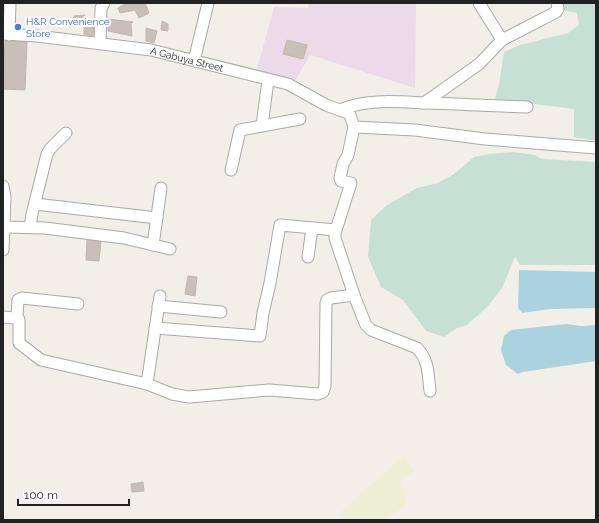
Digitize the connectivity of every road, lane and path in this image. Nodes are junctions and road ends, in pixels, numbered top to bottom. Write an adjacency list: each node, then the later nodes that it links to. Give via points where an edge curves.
1 (10, 3): 6 (street)
2 (104, 3): 8 (street, via 101,8)
3 (208, 3): 9 (street)
4 (479, 3): 7 (street)
5 (557, 3): 7 (street, via 558,9 552,15)
6 (6, 34): 8 (street, A Gabuya Street)
7 (502, 40): 11 (street, via 479,64)
8 (100, 43): 9 (street, A Gabuya Street, via 151,50)
9 (194, 61): 10 (street, A Gabuya Street)
10 (268, 80): 13 (street, A Gabuya Street, via 288,84); 15 (street)
11 (424, 103): 12 (street); 13 (street, via 369,103 351,105)
12 (527, 107)
13 (340, 110): 16 (street, A Gabuya Street, via 350,115)
14 (300, 119): 15 (street)
15 (262, 126): 19 (street, via 240,130)
16 (354, 127): 18 (street, via 415,130 485,139); 27 (street, via 340,178 340,181 351,183)
17 (66, 133): 22 (street, via 50,149)
18 (596, 148)
19 (231, 170)
20 (3, 186): 24 (street)
21 (161, 188): 23 (street)
22 (34, 204): 23 (street); 25 (street)
23 (157, 218): 28 (street)
24 (4, 227): 25 (street); 30 (street)
25 (30, 227): 28 (street, via 124,238)
26 (312, 228): 27 (street); 31 (street); 37 (street, via 280,225 261,336)
27 (336, 230): 32 (street, via 336,244)
28 (153, 245): 29 (street)
29 (170, 249)
30 (3, 250)
31 (308, 257)
32 (354, 295): 38 (street, via 332,298 326,303 323,392 318,394 269,390 189,397 172,394); 39 (street, via 371,330 417,348 422,353 426,362)
33 (78, 304): 35 (street, via 22,298 18,300)
34 (221, 312): 37 (street, via 159,301)
35 (17, 316): 36 (street); 38 (street, via 19,342 41,360)
36 (3, 317)
37 (155, 328): 38 (street)
38 (147, 384)
39 (430, 391)

